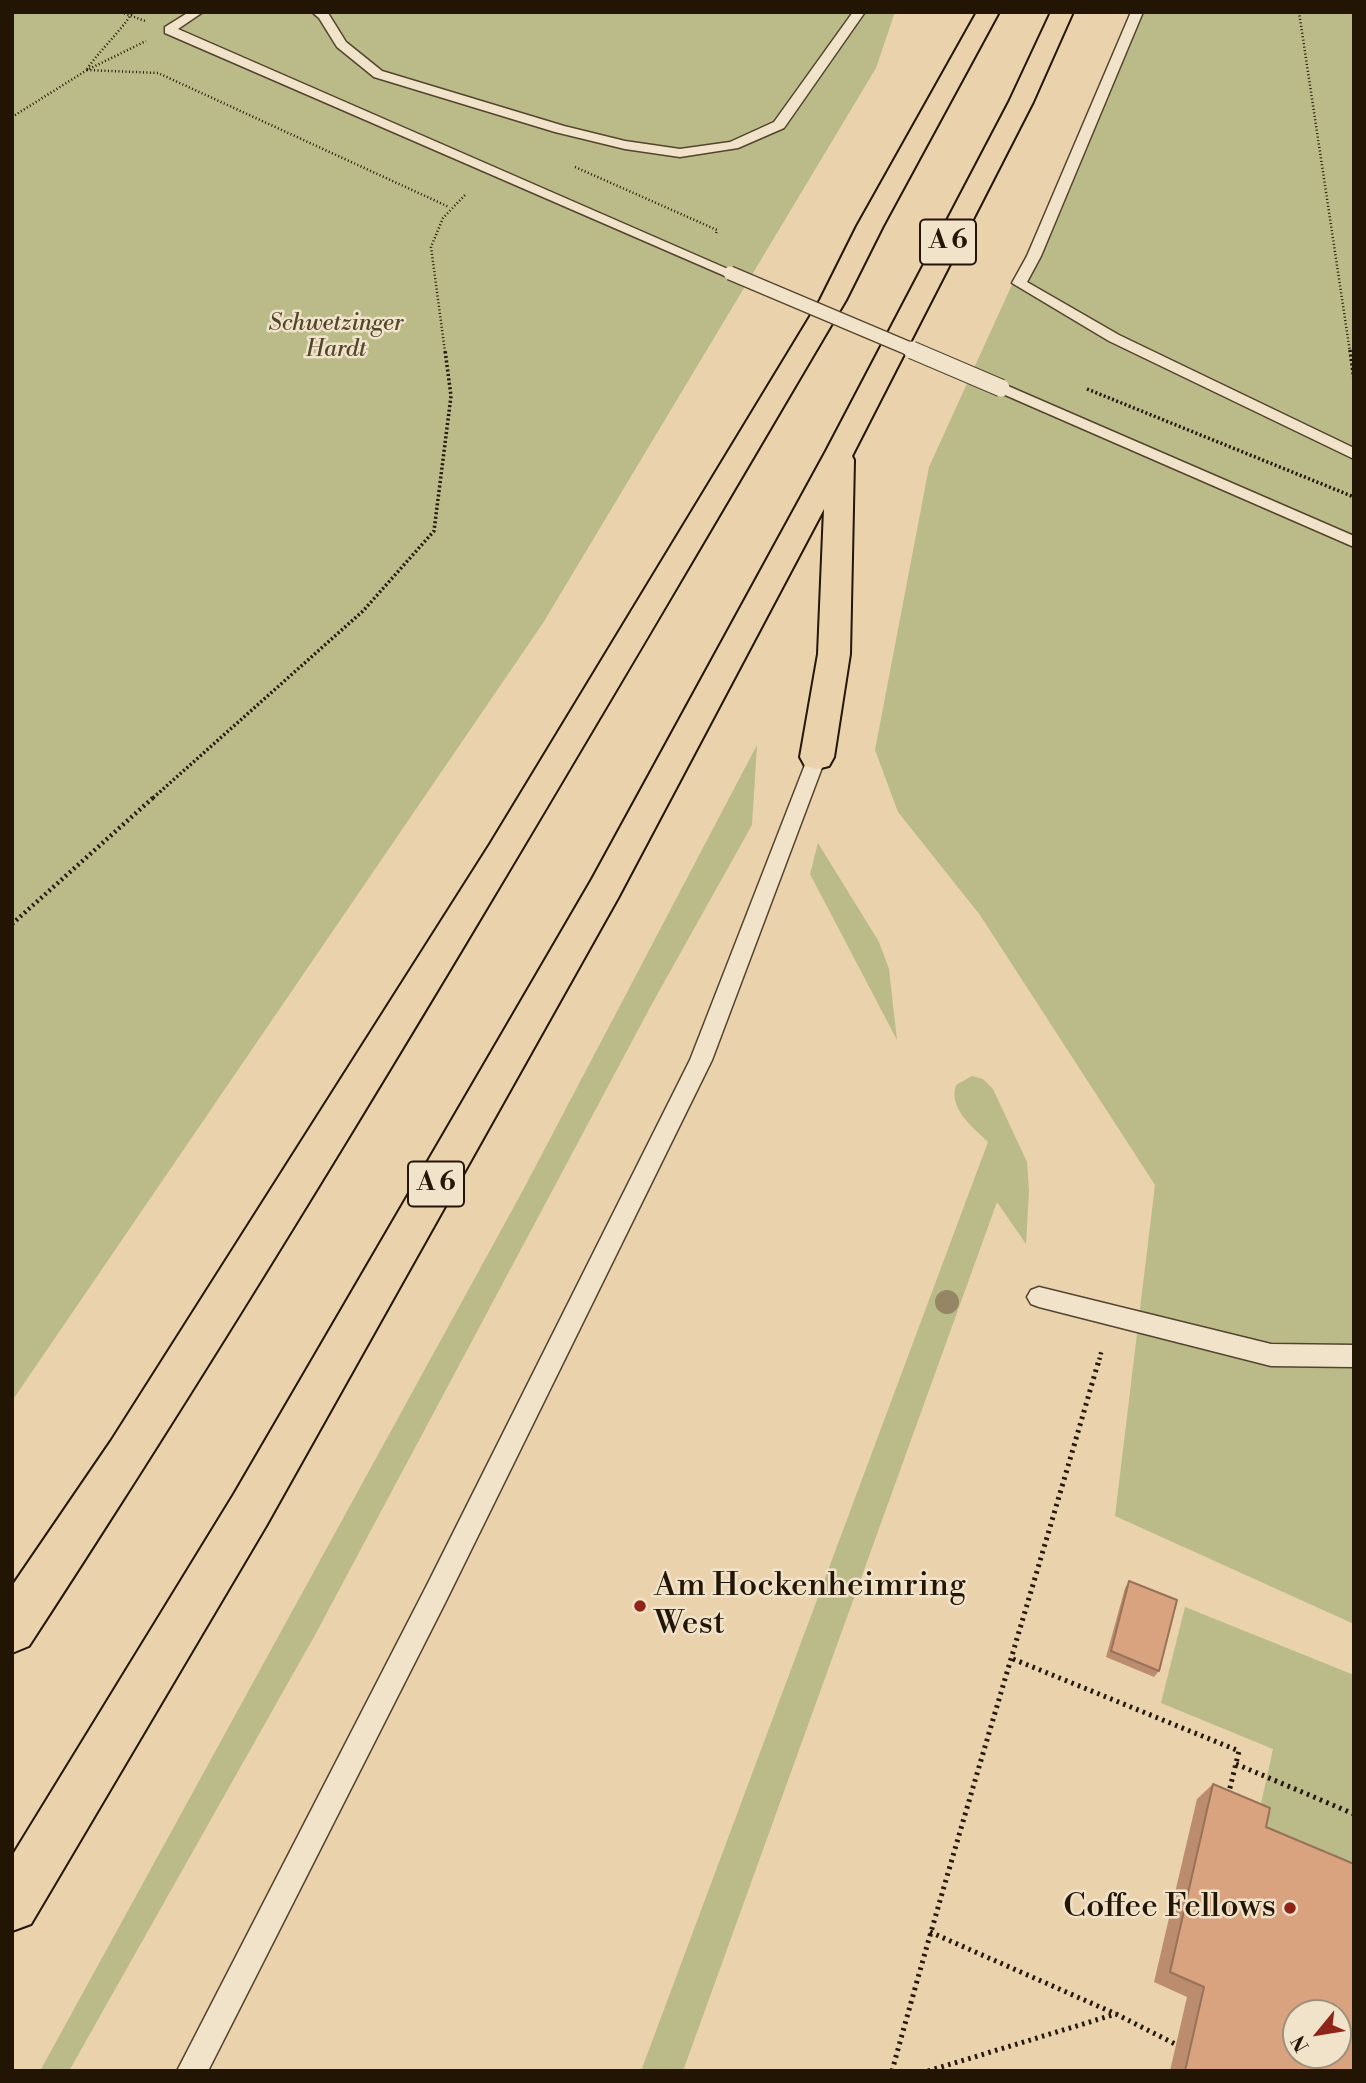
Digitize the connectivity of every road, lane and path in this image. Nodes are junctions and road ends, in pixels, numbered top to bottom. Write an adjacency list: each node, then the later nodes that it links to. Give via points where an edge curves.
1 (134, 12): 10 (path)
2 (197, 12): 9 (lane)
3 (318, 12): 4 (lane, via 341,44 378,74 560,129 680,153 733,145 779,125)
4 (859, 12)
5 (988, 12): 25 (highway, A 6, via 833,300 503,853 127,1456)
6 (1062, 12): 17 (highway, A 6, via 1021,102)
7 (1137, 12): 18 (lane, via 1019,283 1114,338)
8 (1299, 12): 16 (path)
9 (169, 30): 10 (path); 19 (lane, bridge)
10 (87, 70): 11 (path); 14 (path, via 158,73)
11 (12, 117)
12 (574, 167): 15 (path)
13 (465, 195): 14 (path)
14 (449, 207): 21 (path, via 437,224 431,247 451,396 434,531 363,611)
15 (717, 230)
16 (1354, 380)
17 (840, 451): 20 (highway, via 834,654); 30 (highway, A 6, via 605,888 250,1510)
18 (1354, 454)
19 (1354, 542)
20 (817, 757): 34 (lane, via 701,1060)
21 (12, 924)
22 (1040, 1297): 23 (lane)
23 (1112, 1314): 24 (lane, via 1271,1355); 26 (path)
24 (1354, 1356)
25 (12, 1629)
26 (1013, 1659): 27 (path, via 1239,1751); 31 (path)
27 (1236, 1764): 28 (path); 29 (path)
28 (1227, 1799)
29 (1354, 1814)
30 (12, 1905)
31 (930, 1933): 32 (path); 35 (path)
32 (1116, 2014): 33 (path); 36 (path)
33 (1177, 2045)
34 (192, 2071)
35 (892, 2071)
36 (928, 2071)

